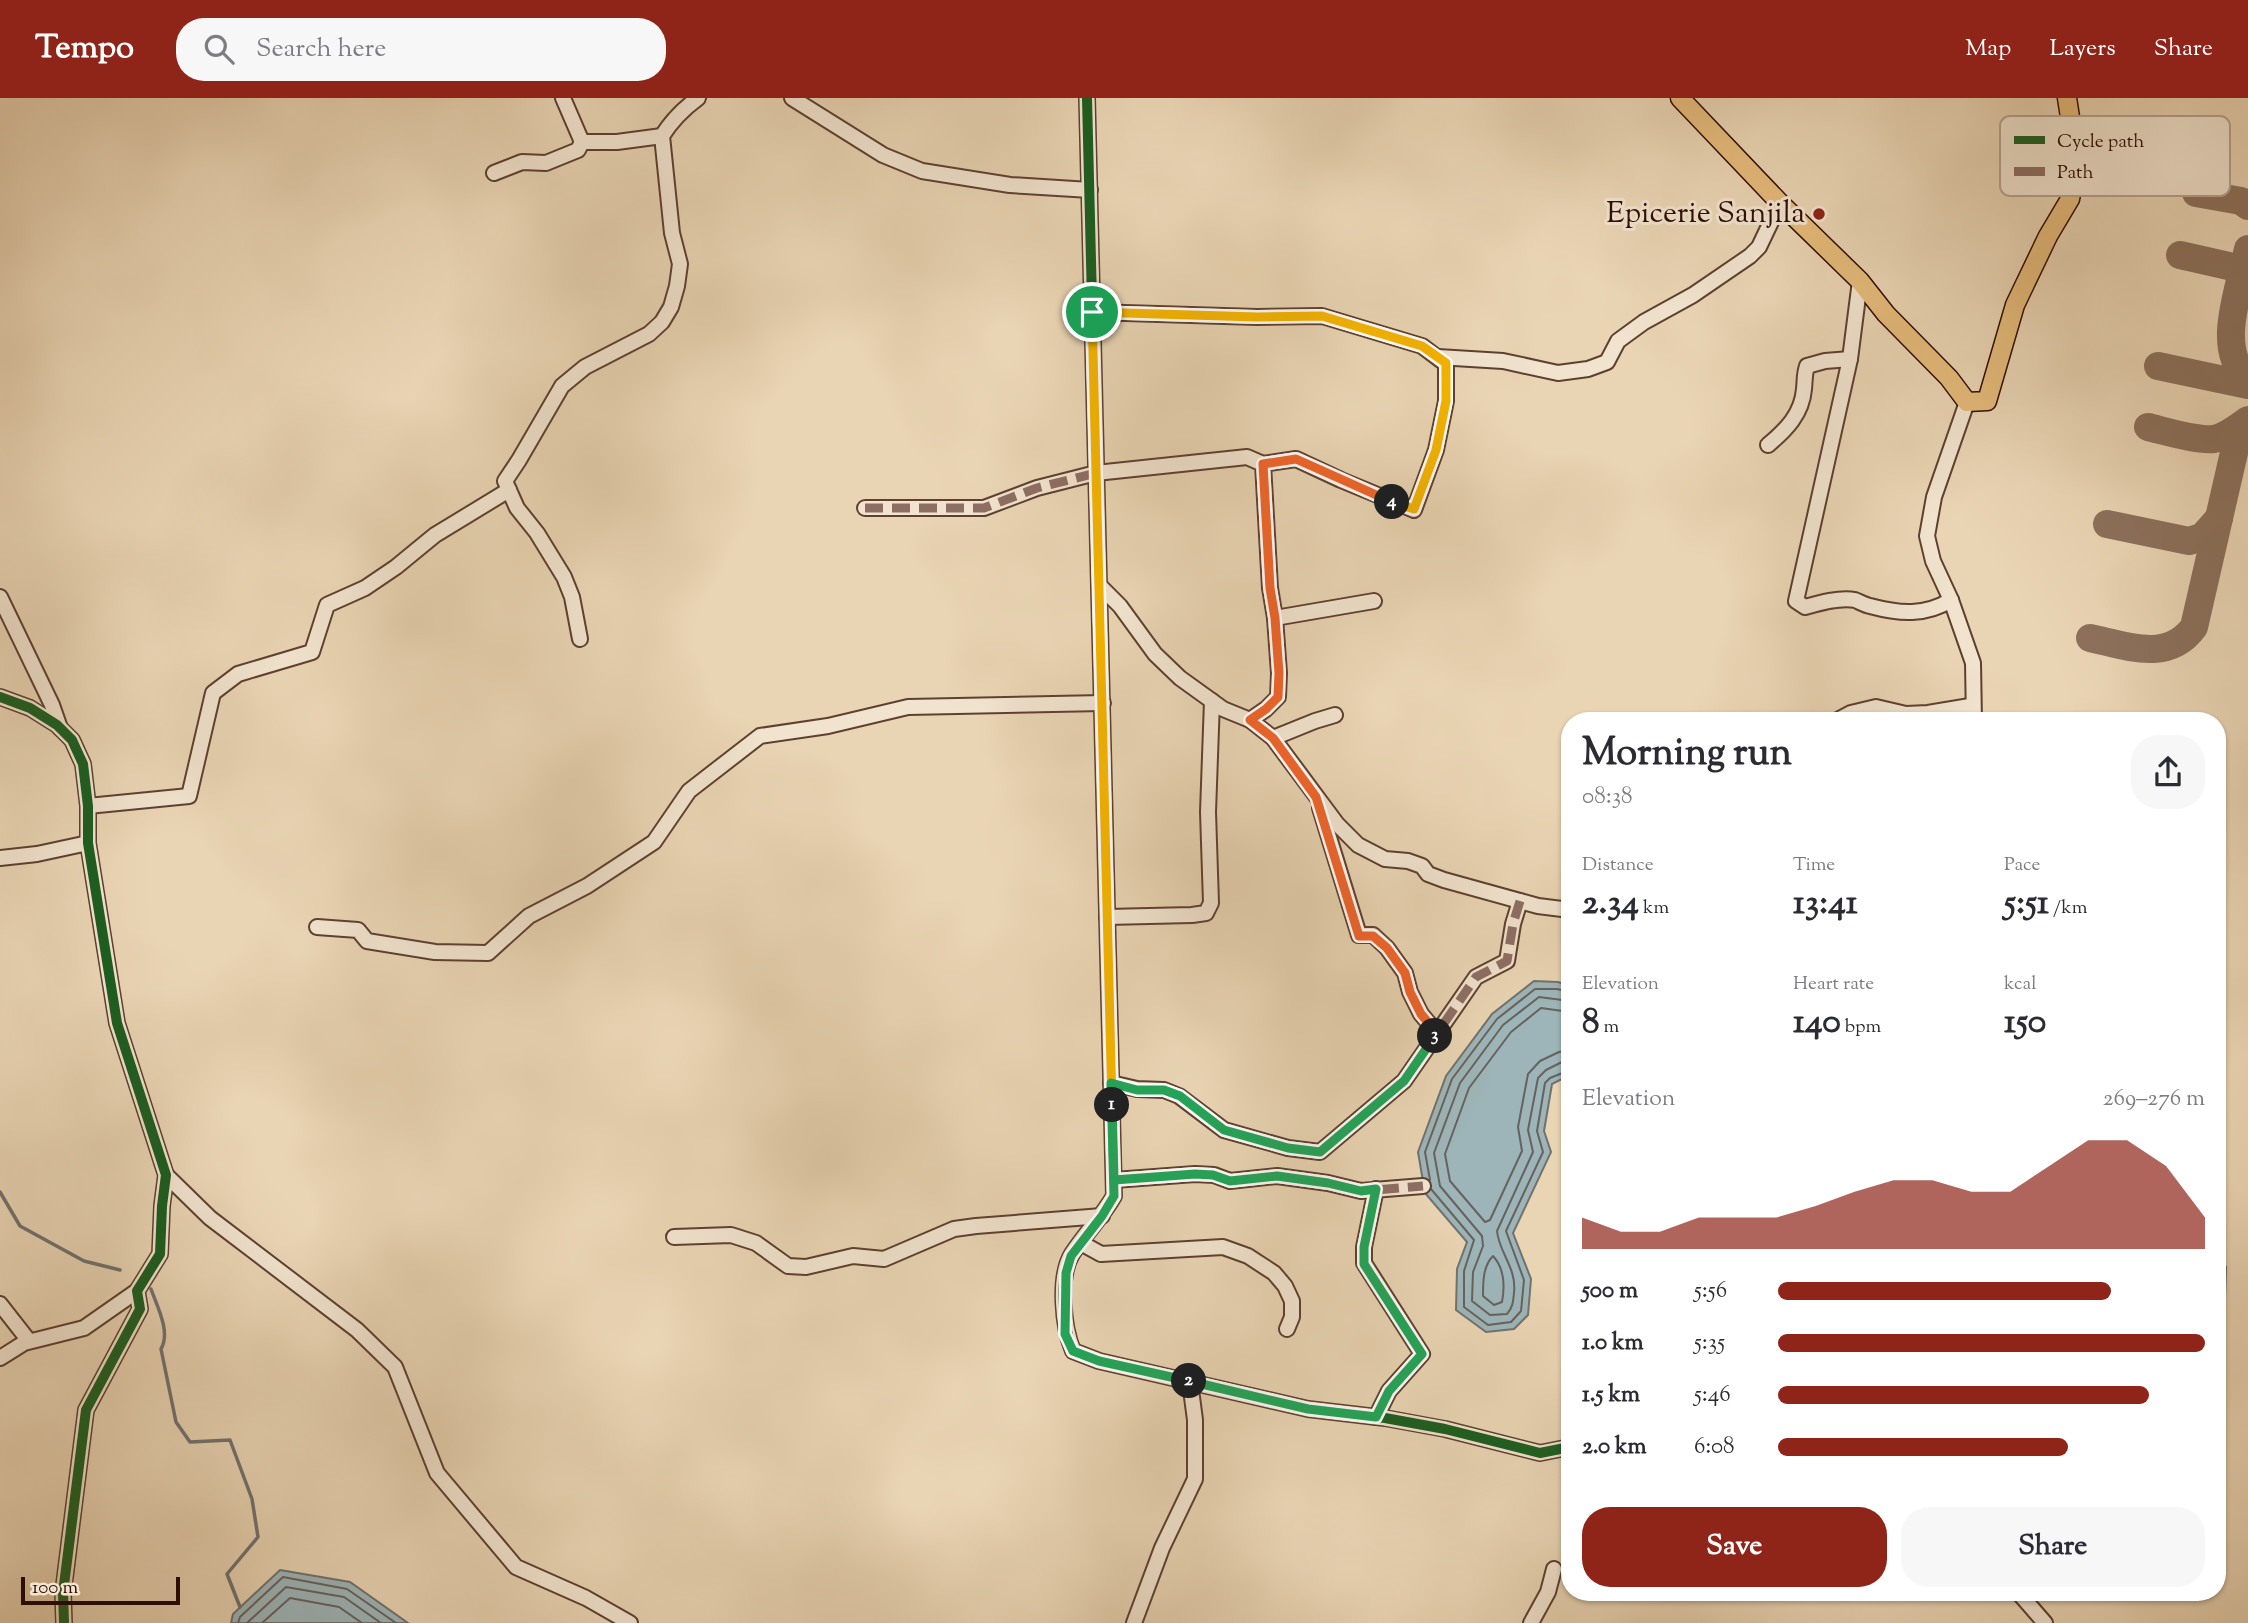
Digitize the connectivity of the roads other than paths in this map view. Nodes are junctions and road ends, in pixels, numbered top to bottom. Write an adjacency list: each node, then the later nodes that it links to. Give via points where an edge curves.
1 (563, 98): 9 (street)
2 (698, 98): 8 (street)
3 (792, 98): 11 (street, via 883,155 922,171 1010,185)
4 (1087, 98): 11 (street)
5 (1680, 98): 13 (main road)
6 (2067, 98): 7 (main road)
7 (2070, 116)
8 (662, 136): 9 (street); 22 (street, via 672,233 680,264 671,307 649,334 585,368 562,386 505,481)
9 (582, 142): 10 (street, via 578,150 546,163 523,162)
10 (494, 173)
11 (1090, 190): 15 (street)
12 (2071, 196): 18 (main road, via 2015,304 1987,401)
13 (1780, 203): 14 (main road); 16 (street, via 1750,256 1618,341 1607,362 1558,373 1503,361)
14 (1860, 281): 17 (street); 18 (main road)
15 (1092, 312): 16 (street, via 1322,316 1422,346); 21 (street)
16 (1438, 357): 20 (street, via 1446,363 1446,401 1434,456 1414,509 1296,459)
17 (1850, 359): 19 (street, via 1807,366 1800,408 1787,429); 26 (street, via 1797,601 1805,607 1853,600 1897,612 1925,612)
18 (1967, 401): 26 (street, via 1934,497 1927,536)
19 (1768, 445)
20 (1263, 464): 21 (street, via 1247,457); 28 (street)
21 (1096, 473): 23 (street, via 984,508); 24 (street)
22 (509, 490): 29 (street, via 564,577); 43 (street, via 435,535 365,588 327,605 312,652 238,674 213,693 190,796)
23 (865, 508)
24 (1098, 585): 31 (street, via 1120,606 1155,654); 32 (street)
25 (0, 597): 40 (street)
26 (1951, 600): 33 (street, via 1973,663)
27 (1374, 601): 28 (street)
28 (1275, 618): 39 (street, via 1278,697)
29 (580, 639)
30 (0, 697): 40 (street, via 30,708)
31 (1212, 701): 39 (street); 48 (street, via 1211,903 1206,913 1192,915)
32 (1103, 703): 48 (street); 49 (street, via 908,707 760,736 689,791 654,842 587,886 529,916 488,953 435,952 367,941 358,930)
33 (1973, 703): 36 (street); 37 (street)
34 (1855, 712): 35 (street, via 1876,707)
35 (1897, 712)
36 (1925, 712)
37 (1974, 712)
38 (1335, 715): 41 (street)
39 (1250, 720): 41 (street)
40 (60, 728): 43 (street, via 72,740 83,764)
41 (1273, 738): 42 (street)
42 (1316, 797): 46 (street, via 1358,845 1385,859 1408,861 1444,880); 50 (street, via 1359,936 1373,936 1387,948 1405,973 1421,1014)
43 (88, 806): 44 (street)
44 (88, 843): 45 (street); 52 (street, via 117,1023)
45 (0, 858)
46 (1520, 901): 47 (street); 50 (street, via 1507,961 1476,977)
47 (1561, 909)
48 (1107, 917): 51 (street)
49 (317, 927)
50 (1437, 1033): 51 (street, via 1404,1081 1320,1152 1224,1130 1180,1096 1164,1090 1137,1090)
51 (1111, 1083): 53 (street)
52 (166, 1175): 59 (street, via 160,1254); 70 (street, via 210,1218 357,1330 395,1367 437,1473 516,1567)
53 (1114, 1180): 55 (street, via 1195,1174 1230,1181 1277,1176 1361,1191); 56 (street, via 1114,1196)
54 (1423, 1186): 55 (street)
55 (1376, 1189): 65 (street, via 1364,1264 1422,1354 1389,1391)
56 (1102, 1216): 57 (street, via 965,1228 929,1238 884,1259 853,1256 806,1267 788,1266 756,1242 731,1235); 58 (street)
57 (674, 1237)
58 (1082, 1243): 61 (street, via 1101,1254 1223,1247 1248,1256 1285,1286 1292,1301); 64 (street, via 1071,1256 1066,1273 1065,1334 1073,1351)
59 (137, 1291): 62 (street, via 84,1328); 69 (street, via 140,1309 86,1410 63,1593)
60 (0, 1304): 62 (street)
61 (1287, 1329)
62 (29, 1341): 63 (street)
63 (0, 1358)
64 (1190, 1381): 65 (street, via 1308,1409); 71 (street, via 1195,1479)
65 (1376, 1417): 66 (street, via 1540,1453)
66 (1561, 1449)
67 (1554, 1569): 72 (street)
68 (2026, 1601): 73 (street)
69 (64, 1623)
70 (630, 1623)
71 (1134, 1623)
72 (1531, 1623)
73 (2045, 1623)

